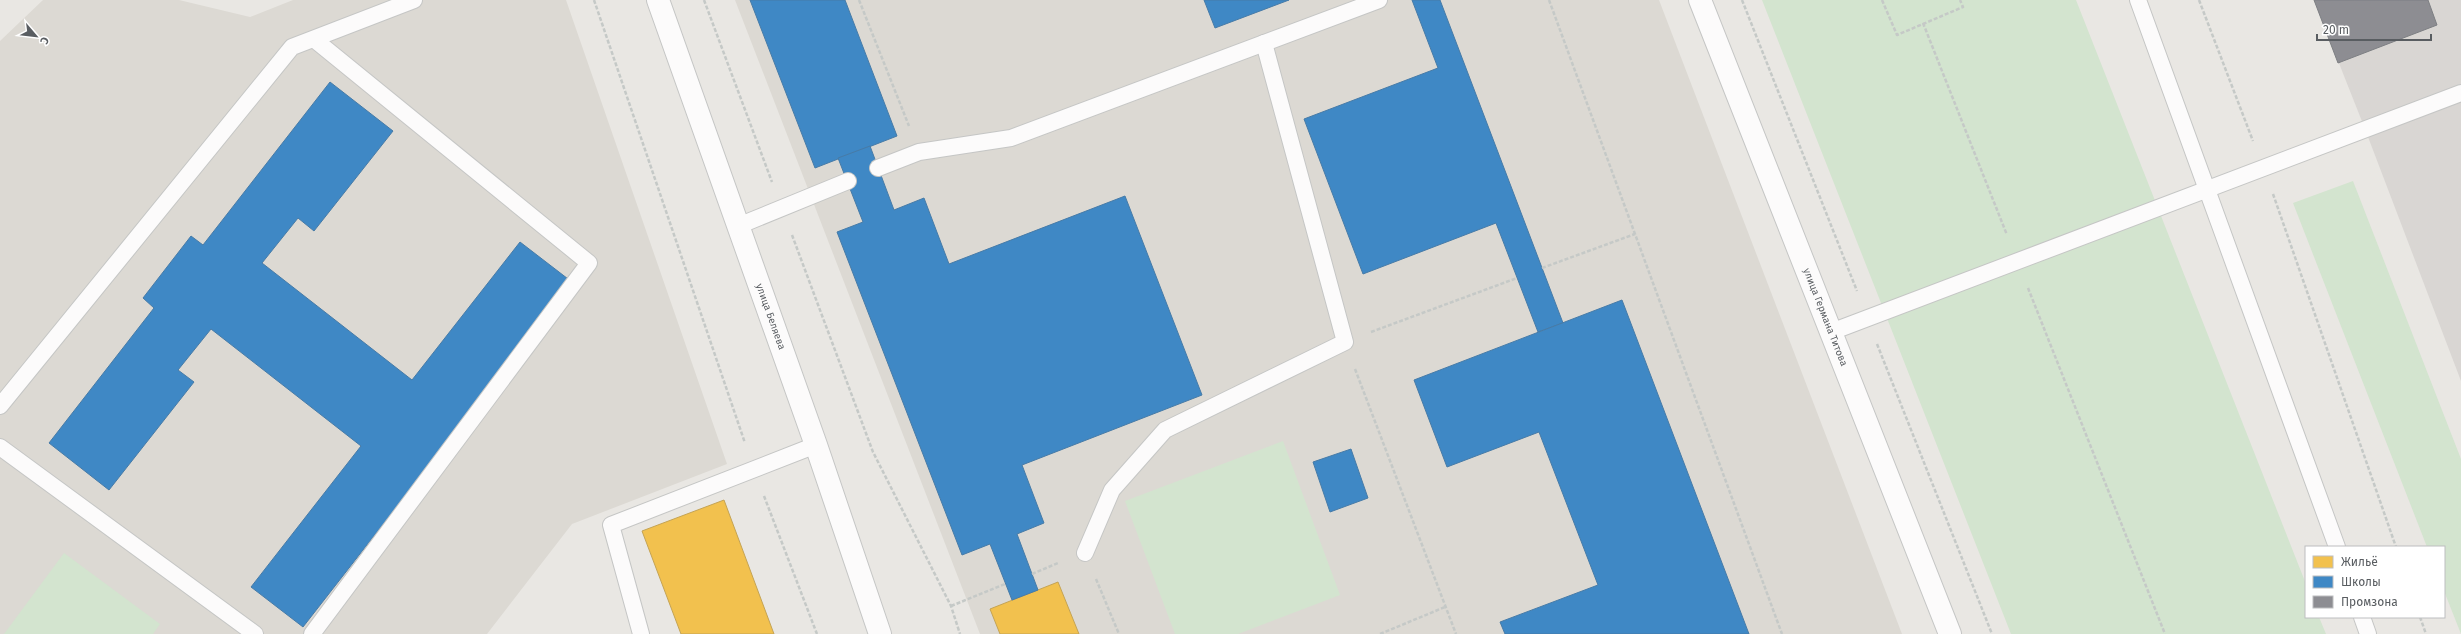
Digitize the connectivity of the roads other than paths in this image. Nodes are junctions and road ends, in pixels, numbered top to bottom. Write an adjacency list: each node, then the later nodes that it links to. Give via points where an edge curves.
1 (414, 0): 6 (lane)
2 (658, 0): 12 (main road, улица Беляева)
3 (1379, 0): 7 (lane)
4 (1700, 0): 13 (main road, улица Германа Титова)
5 (2138, 0): 11 (lane)
6 (315, 40): 14 (lane, via 292,48); 21 (lane, via 590,264)
7 (1264, 43): 9 (lane, via 1011,138 919,152); 18 (lane, via 1345,342 1165,430 1112,490)
8 (2461, 93): 11 (lane)
9 (878, 168)
10 (848, 181): 12 (lane)
11 (2207, 189): 13 (lane); 17 (lane)
12 (738, 226): 15 (main road, улица Беляева)
13 (1831, 332): 24 (main road, улица Германа Титова)
14 (0, 406)
15 (816, 444): 22 (lane, via 611,525); 23 (main road, улица Беляева)
16 (0, 447): 20 (lane)
17 (2336, 546)
18 (1085, 553)
19 (2362, 618): 25 (lane)
20 (255, 634)
21 (312, 634)
22 (641, 634)
23 (880, 634)
24 (1950, 634)
25 (2368, 634)

